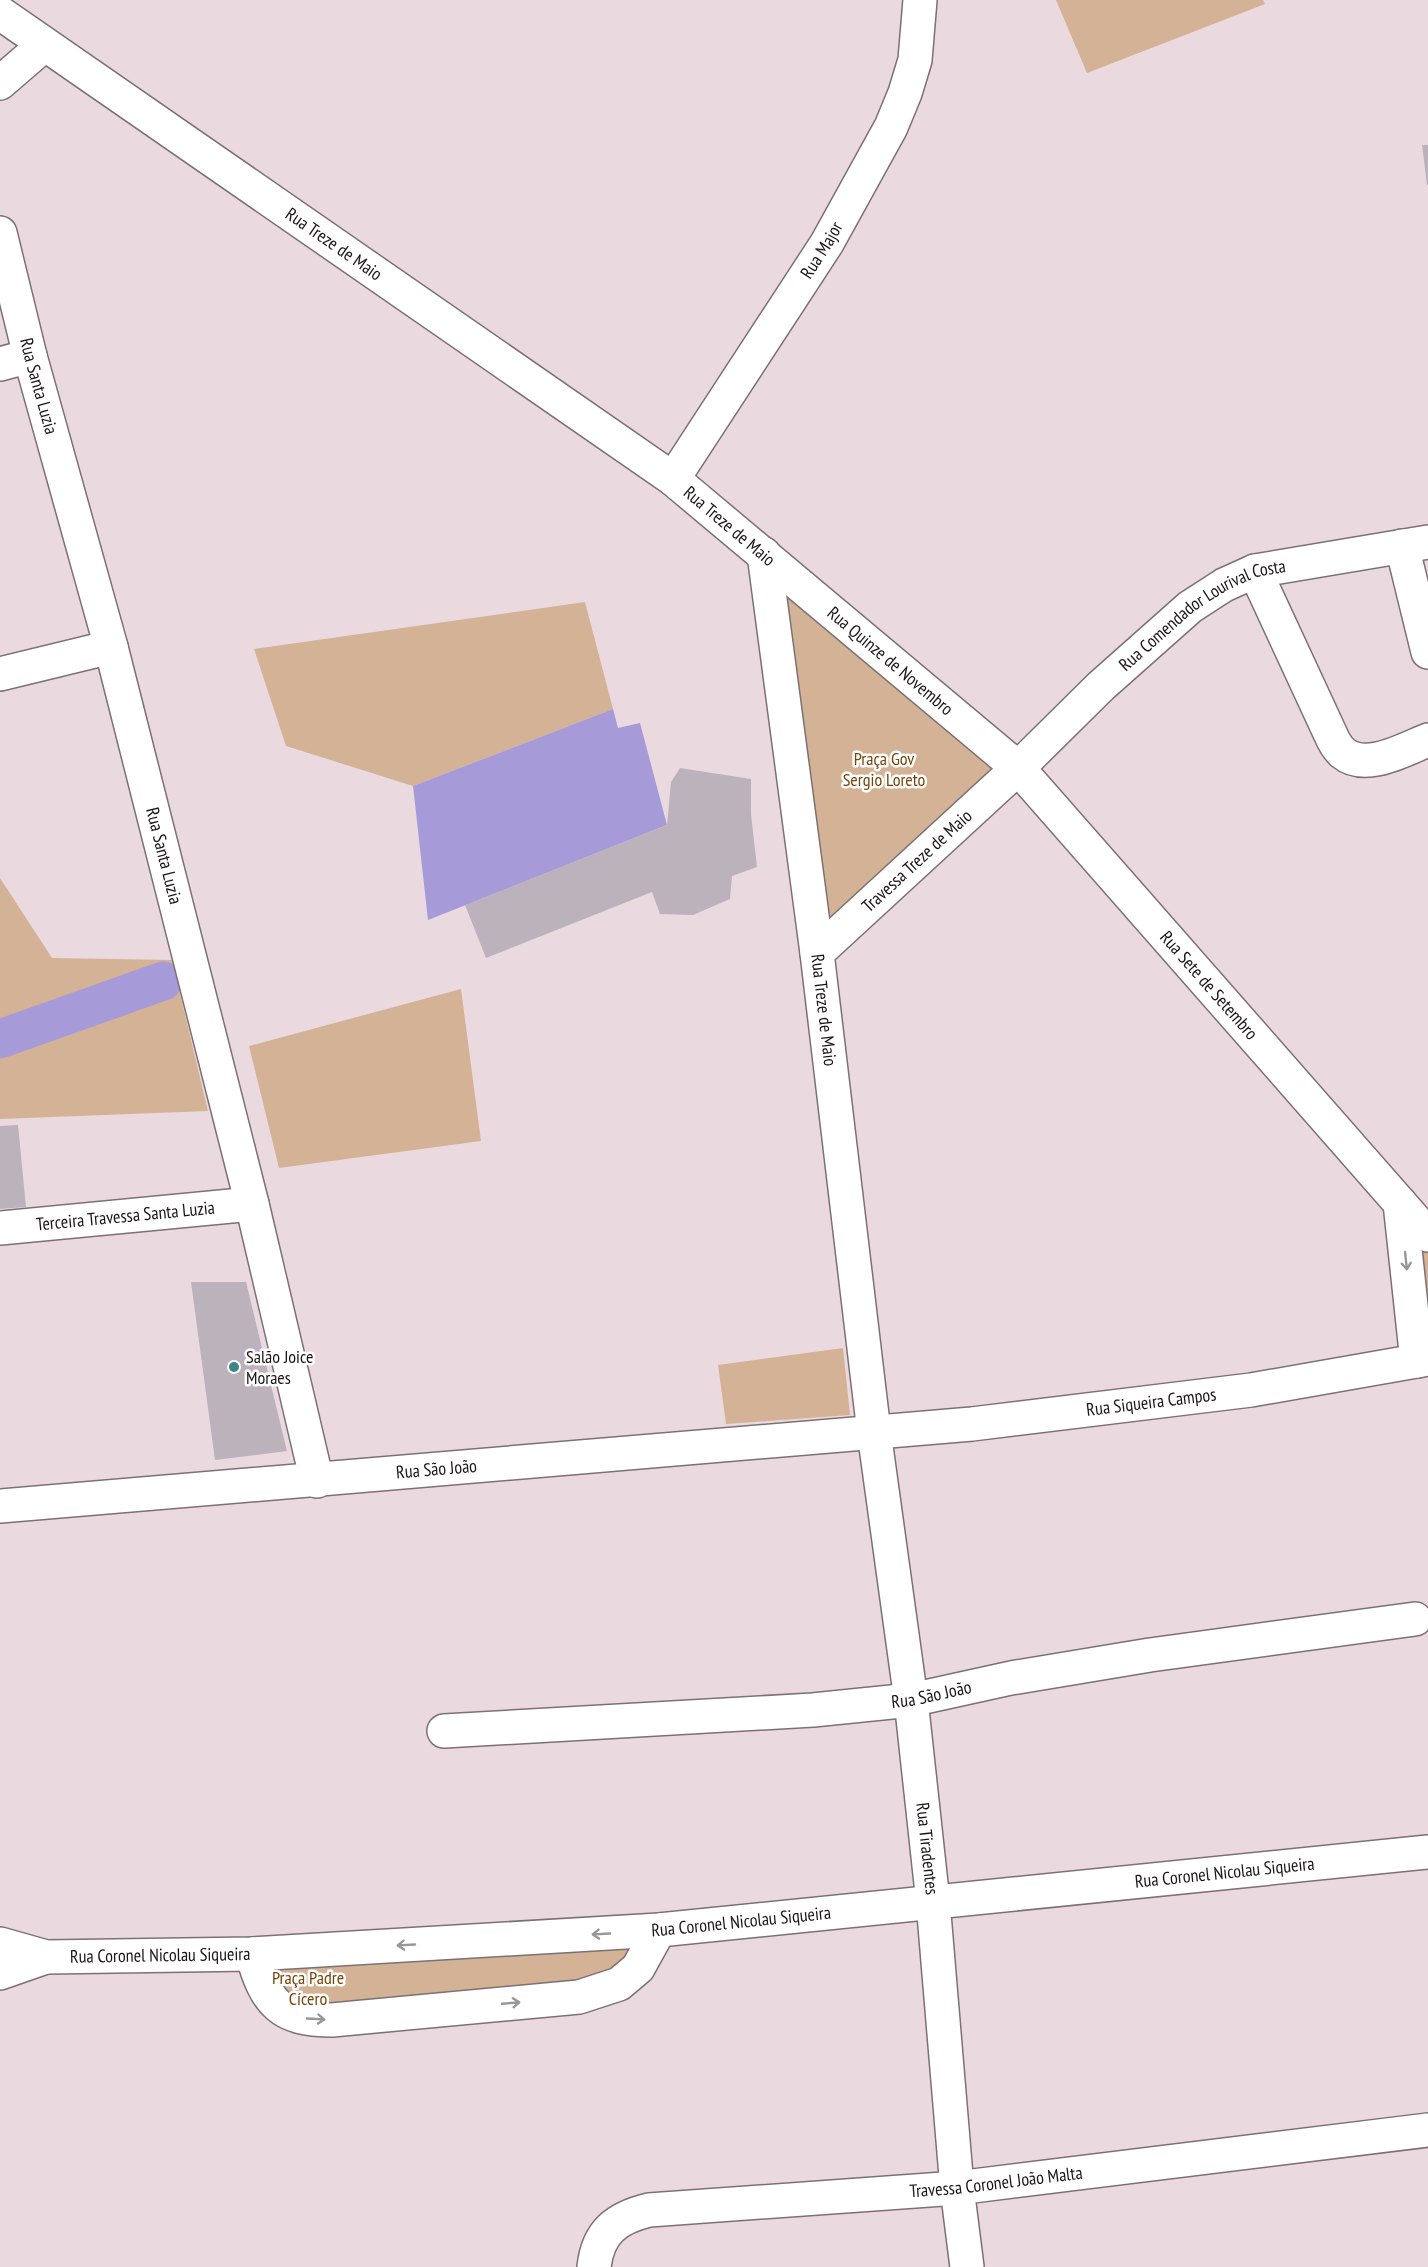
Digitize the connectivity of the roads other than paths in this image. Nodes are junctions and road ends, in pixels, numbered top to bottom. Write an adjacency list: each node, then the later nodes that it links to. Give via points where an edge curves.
1 (920, 0): 7 (street, Rua Major, via 915,60 891,127 826,243)
2 (0, 13): 3 (street, Rua Treze de Maio)
3 (44, 45): 4 (street); 7 (street, Rua Treze de Maio)
4 (0, 83)
5 (0, 233): 6 (street, Rua Santa Luzia)
6 (15, 360): 11 (street, Rua Santa Luzia)
7 (673, 479): 9 (street, Rua Treze de Maio)
8 (1415, 544): 10 (street, Rua Comendador Lourival Costa); 12 (street)
9 (764, 554): 15 (street, Rua Quinze de Novembro); 16 (street, Rua Treze de Maio)
10 (1255, 571): 14 (street, via 1313,698 1343,753 1363,760 1378,759); 15 (street, Rua Comendador Lourival Costa, via 1190,607 1101,686)
11 (111, 647): 13 (street); 18 (street, Rua Santa Luzia)
12 (1428, 652)
13 (0, 674)
14 (1428, 740)
15 (1018, 768): 16 (street, Travessa Treze de Maio); 17 (street, Rua Sete de Setembro)
16 (817, 953): 22 (street, Rua Treze de Maio)
17 (1400, 1203): 20 (street, Rua Sete de Setembro); 21 (street, one-way to 21)
18 (252, 1204): 19 (street, Terceira Travessa Santa Luzia); 23 (street, Rua Santa Luzia)
19 (0, 1228)
20 (1428, 1235)
21 (1423, 1360): 22 (street, Rua Siqueira Campos, via 1251,1390)
22 (874, 1432): 23 (street, Rua São João); 26 (street, Rua Tiradentes)
23 (317, 1481): 24 (street, Rua São João)
24 (0, 1506)
25 (1415, 1619): 26 (street, Rua São João, via 1138,1657 1011,1678)
26 (911, 1700): 27 (street, Rua São João, via 813,1710); 29 (street, Rua Tiradentes)
27 (444, 1731)
28 (1428, 1852): 29 (street, Rua Coronel Nicolau Siqueira)
29 (933, 1902): 30 (street, Rua Coronel Nicolau Siqueira); 36 (street, Rua Tiradentes)
30 (659, 1930): 32 (street, one-way to 32); 32 (street, Rua Coronel Nicolau Siqueira, one-way to 30, via 258,1976 278,2007 294,2017 332,2020 579,1997 619,1984 638,1968)
31 (0, 1944): 33 (street, Rua Coronel Nicolau Siqueira)
32 (252, 1954): 33 (street, Rua Coronel Nicolau Siqueira)
33 (46, 1957): 34 (street, Rua Coronel Nicolau Siqueira)
34 (0, 1973)
35 (1428, 2130): 36 (street, Travessa Coronel João Malta)
36 (957, 2188): 37 (street, Travessa Coronel João Malta, via 649,2210 612,2225 598,2247); 38 (street, Rua Tiradentes)
37 (594, 2267)
38 (967, 2267)

